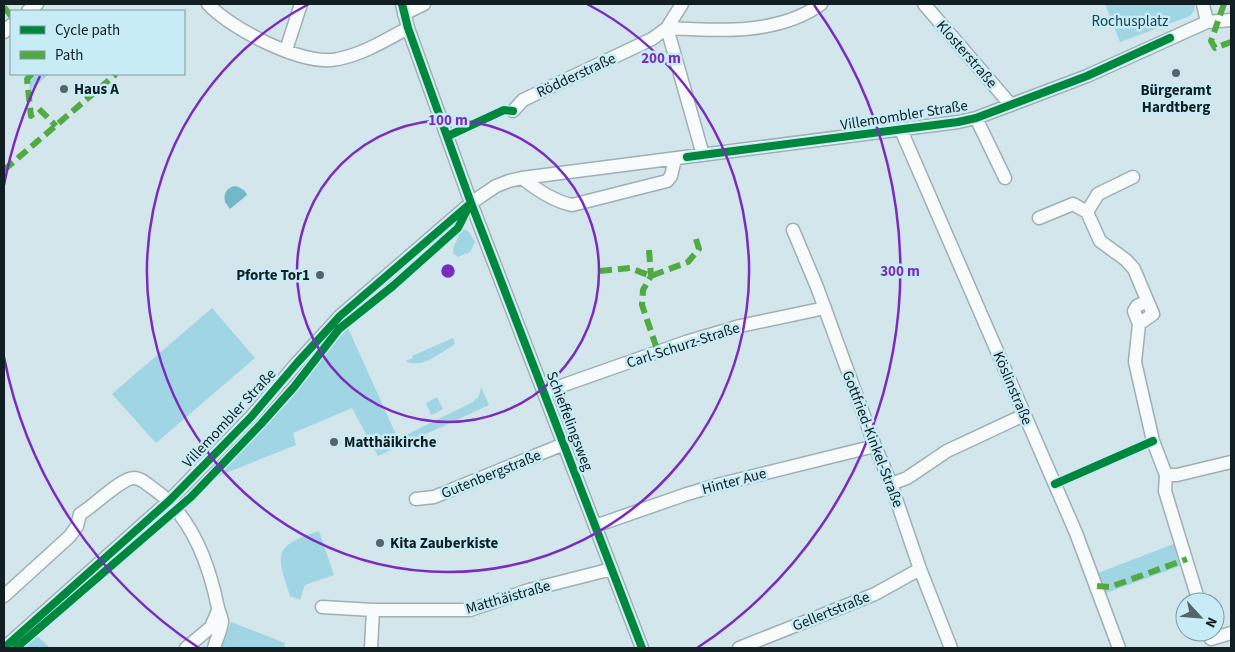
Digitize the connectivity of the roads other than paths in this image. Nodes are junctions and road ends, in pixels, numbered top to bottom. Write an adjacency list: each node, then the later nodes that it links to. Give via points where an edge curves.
1 (208, 4): 13 (street, via 255,38)
2 (301, 4): 13 (street)
3 (424, 4): 8 (street)
4 (682, 4): 12 (street)
5 (821, 4): 12 (street, via 793,19 766,27)
6 (924, 4): 14 (street, Klosterstraße)
7 (1203, 4): 10 (street)
8 (403, 9): 11 (street, Schieffelingsweg)
9 (1231, 20): 10 (street, Villemombler Straße)
10 (1207, 22): 14 (street, Villemombler Straße, via 1087,76)
11 (408, 28): 13 (street, via 366,50 337,60 312,59); 23 (street, Schieffelingsweg)
12 (667, 28): 15 (street, Rödderstraße, via 652,39 523,100); 18 (street)
13 (286, 50)
14 (1010, 104): 16 (street, Villemombler Straße)
15 (513, 111)
16 (976, 118): 17 (street, Villemombler Straße); 21 (street)
17 (901, 130): 18 (street, Villemombler Straße); 29 (street, Köslinstraße)
18 (703, 155): 19 (street, Villemombler Straße)
19 (675, 159): 20 (street, Villemombler Straße); 20 (street, via 667,181 572,205 536,189)
20 (522, 178): 23 (street, Villemombler Straße, via 496,186)
21 (1005, 178)
22 (1133, 178): 24 (street, via 1098,194)
23 (471, 203): 28 (street, Schieffelingsweg); 36 (street, Villemombler Straße, via 340,316 251,418)
24 (1087, 212): 25 (street, via 1073,204); 33 (street, via 1100,241 1134,269 1153,314 1139,324 1136,362 1153,441)
25 (1039, 218)
26 (793, 230): 27 (street, Gottfried-Kinkel-Straße)
27 (825, 308): 28 (street, Carl-Schurz-Straße, via 731,328); 31 (street, Gottfried-Kinkel-Straße)
28 (544, 392): 30 (street, Schieffelingsweg)
29 (1024, 414): 34 (street); 53 (street, Köslinstraße, via 1080,542)
30 (564, 444): 35 (street, Gutenbergstraße, via 434,497); 37 (street, Schieffelingsweg)
31 (875, 446): 34 (street, Gottfried-Kinkel-Straße); 37 (street, Hinter Aue, via 687,494)
32 (1231, 462): 33 (street)
33 (1166, 475): 40 (street, via 1165,491)
34 (891, 484): 39 (street, Gottfried-Kinkel-Straße)
35 (416, 499)
36 (169, 501): 41 (street, via 143,481 133,478 122,483 80,514 70,536); 43 (street, via 196,540); 46 (street, Villemombler Straße)
37 (595, 526): 38 (street, Schieffelingsweg)
38 (612, 569): 44 (street, Matthäistraße, via 529,590 470,610); 50 (street, Schieffelingsweg)
39 (920, 569): 51 (street, Gellertstraße, via 875,594); 52 (street, Gottfried-Kinkel-Straße)
40 (1196, 592)
41 (4, 596)
42 (322, 607): 44 (street, Matthäistraße)
43 (218, 608): 45 (street, via 211,627); 48 (street, via 222,622)
44 (373, 610): 49 (street)
45 (196, 639): 47 (street); 48 (street)
46 (4, 648)
47 (186, 648)
48 (213, 648)
49 (371, 648)
50 (642, 648)
51 (739, 648)
52 (951, 648)
53 (1119, 648)

